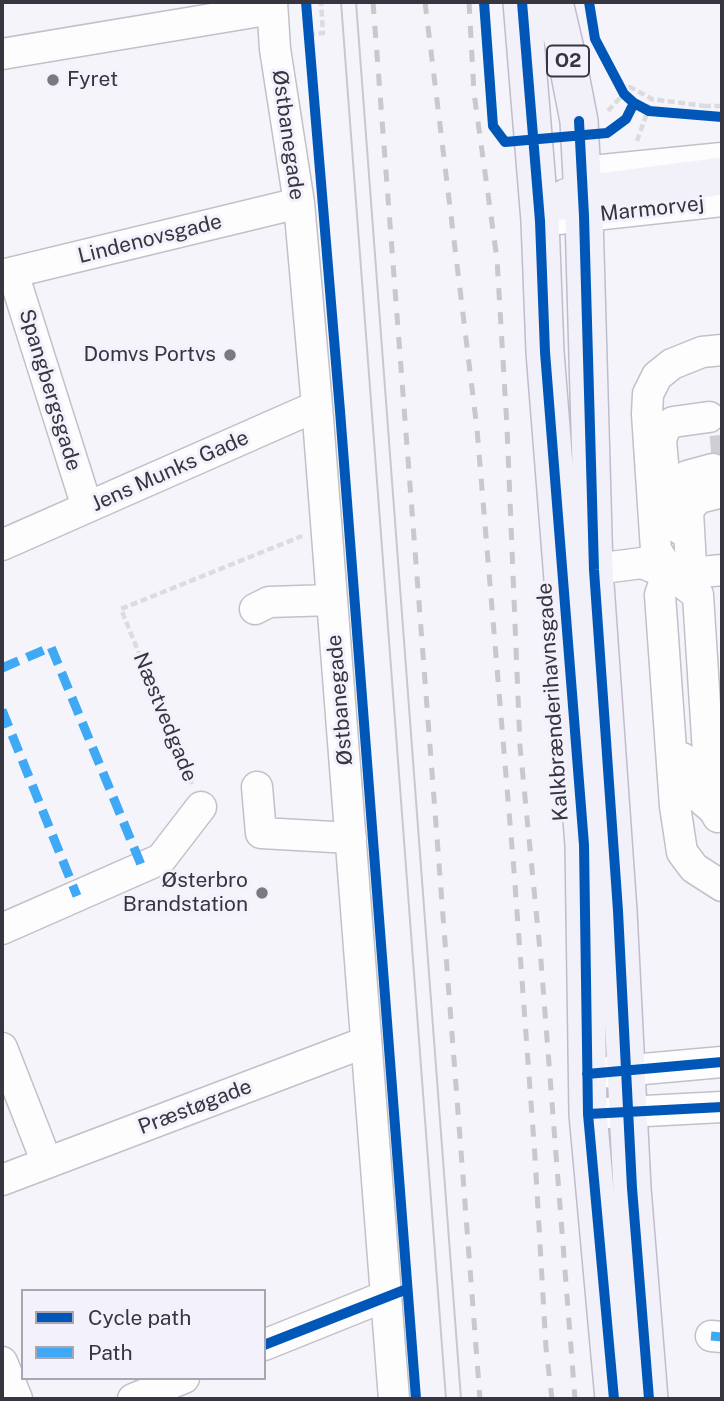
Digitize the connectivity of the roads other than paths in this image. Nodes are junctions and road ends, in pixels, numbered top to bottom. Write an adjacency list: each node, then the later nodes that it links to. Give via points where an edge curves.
1 (522, 2): 8 (main road, Kalkbrænderihavnsgade / O2)
2 (554, 2): 6 (main road, Kalkbrænderihavnsgade / O2, via 579,121)
3 (272, 6): 4 (street); 7 (street, Østbanegade)
4 (2, 54)
5 (709, 180): 6 (main road)
6 (583, 194): 8 (main road, via 555,205); 17 (main road, Kalkbrænderihavnsgade / O2)
7 (299, 203): 9 (street, Lindenovsgade); 11 (street, Østbanegade)
8 (540, 221): 17 (main road, Kalkbrænderihavnsgade / O2, via 545,352)
9 (8, 274): 14 (street, Spangbergsgade)
10 (722, 350): 20 (street, via 702,352 673,364 657,376 648,394 656,550)
11 (317, 406): 14 (street, Jens Munks Gade); 18 (street, Østbanegade)
12 (709, 417): 13 (street, via 673,422 665,428 661,440)
13 (664, 476): 20 (street); 20 (street, via 676,459 713,471 687,476 679,483 681,558)
14 (87, 508): 15 (street, Jens Munks Gade)
15 (2, 545)
16 (722, 570): 20 (street)
17 (578, 572): 20 (street, via 642,563); 31 (main road, Kalkbrænderihavnsgade / O2); 32 (main road, Kalkbrænderihavnsgade / O2)
18 (332, 600): 19 (street, via 269,602); 25 (street, Østbanegade)
19 (255, 609)
20 (707, 615): 21 (street); 23 (street, via 669,595 684,784); 26 (street, via 664,583 660,596 682,852 694,868)
21 (714, 718): 23 (street)
22 (257, 787): 25 (street, via 261,833)
23 (717, 797)
24 (201, 807): 27 (street, Næstvedgade, via 160,859)
25 (351, 838): 28 (street, Østbanegade)
26 (722, 886)
27 (2, 929)
28 (366, 1042): 36 (street, Præstøgade); 38 (street, Østbanegade)
29 (2, 1048): 36 (street)
30 (722, 1062): 31 (street)
31 (627, 1070): 32 (street); 34 (main road, Kalkbrænderihavnsgade / O2)
32 (587, 1074): 35 (main road, Kalkbrænderihavnsgade / O2)
33 (722, 1107): 34 (street)
34 (629, 1112): 35 (street); 46 (main road, Kalkbrænderihavnsgade / O2)
35 (588, 1114): 45 (main road, Kalkbrænderihavnsgade / O2)
36 (47, 1163): 37 (street, Præstøgade)
37 (2, 1180)
38 (386, 1296): 39 (street); 44 (street, Østbanegade)
39 (266, 1344)
40 (2, 1362): 42 (street)
41 (179, 1380): 43 (street)
42 (17, 1399)
43 (133, 1399)
44 (394, 1399)
45 (614, 1399)
46 (649, 1399)

